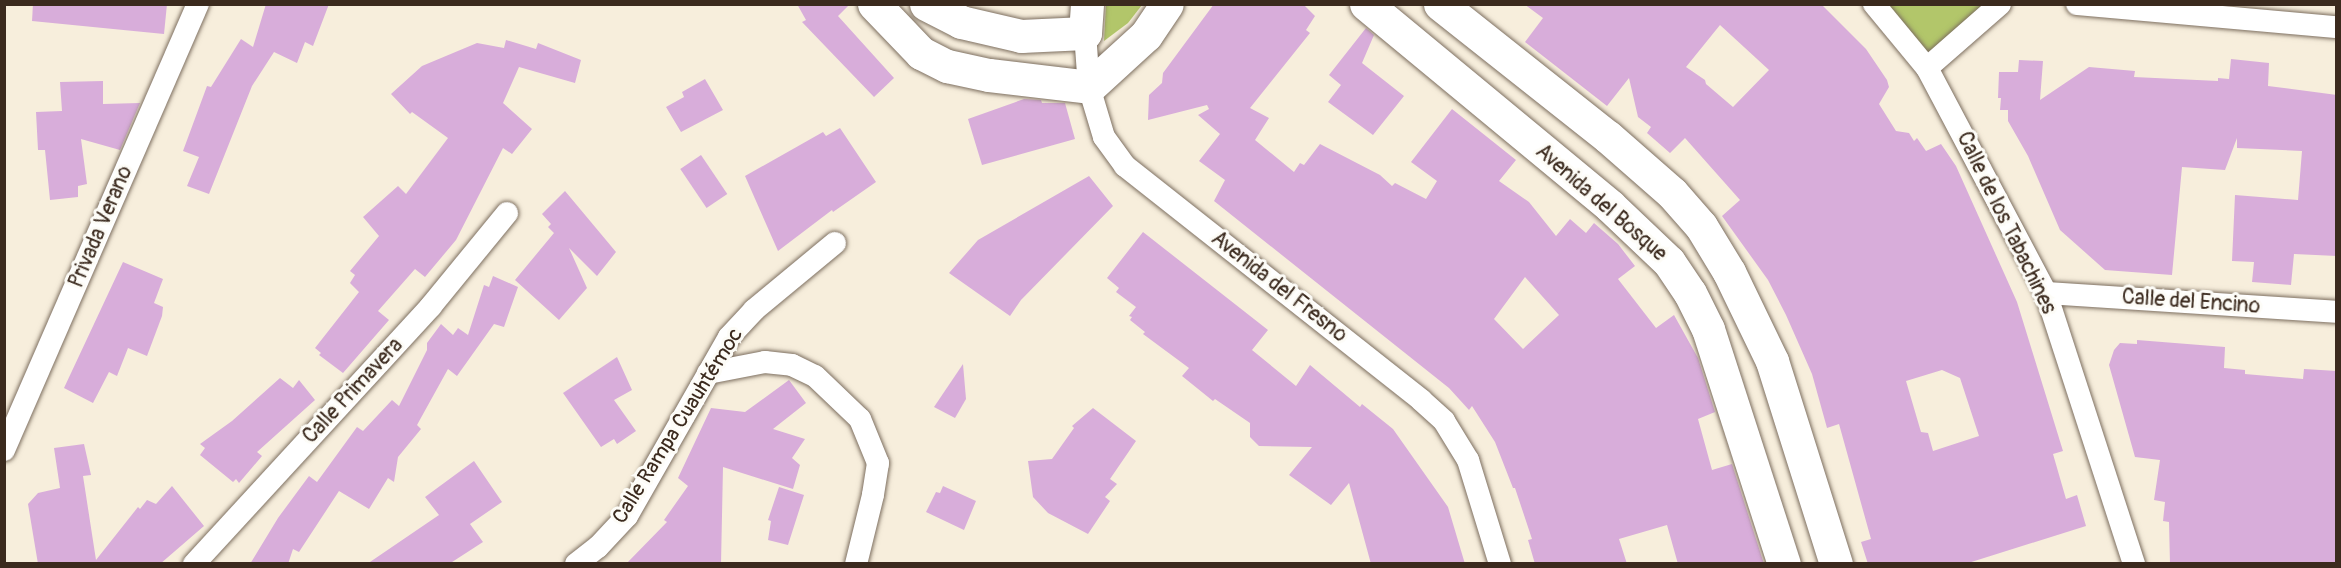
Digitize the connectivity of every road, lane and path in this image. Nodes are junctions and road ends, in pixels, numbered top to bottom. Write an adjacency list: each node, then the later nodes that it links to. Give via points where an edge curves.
1 (198, 4): 19 (street, Privada Verano)
2 (874, 4): 13 (street, via 921,52 947,66)
3 (926, 4): 10 (street, via 961,22 1021,36)
4 (1167, 4): 13 (street, via 1146,34)
5 (1366, 4): 24 (street, Avenida del Bosque, via 1610,206 1669,262 1708,328)
6 (1440, 4): 25 (street, via 1608,137 1672,193 1701,226 1729,272 1772,361)
7 (1874, 4): 12 (street, Calle de los Tabachines)
8 (2000, 4): 12 (street)
9 (2077, 4): 11 (street)
10 (1086, 19): 13 (street, Avenida del Fresno)
11 (2337, 27)
12 (1927, 68): 16 (street, Calle de los Tabachines)
13 (1089, 87): 23 (street, Avenida del Fresno, via 1104,137 1125,166 1444,421 1468,460)
14 (507, 213): 20 (street, Calle Primavera, via 432,306)
15 (836, 243): 18 (street, Calle Rampa Cuauhtémoc, via 754,310 729,337)
16 (2046, 293): 17 (street, Calle del Encino); 26 (street, Calle de los Tabachines)
17 (2337, 312)
18 (708, 373): 21 (street, Calle Rampa Cuauhtémoc, via 627,516); 22 (street, via 765,362 792,365 815,376 860,419 878,463)
19 (4, 450)
20 (194, 564)
21 (576, 564)
22 (856, 564)
23 (1500, 564)
24 (1784, 564)
25 (1836, 564)
26 (2134, 564)

